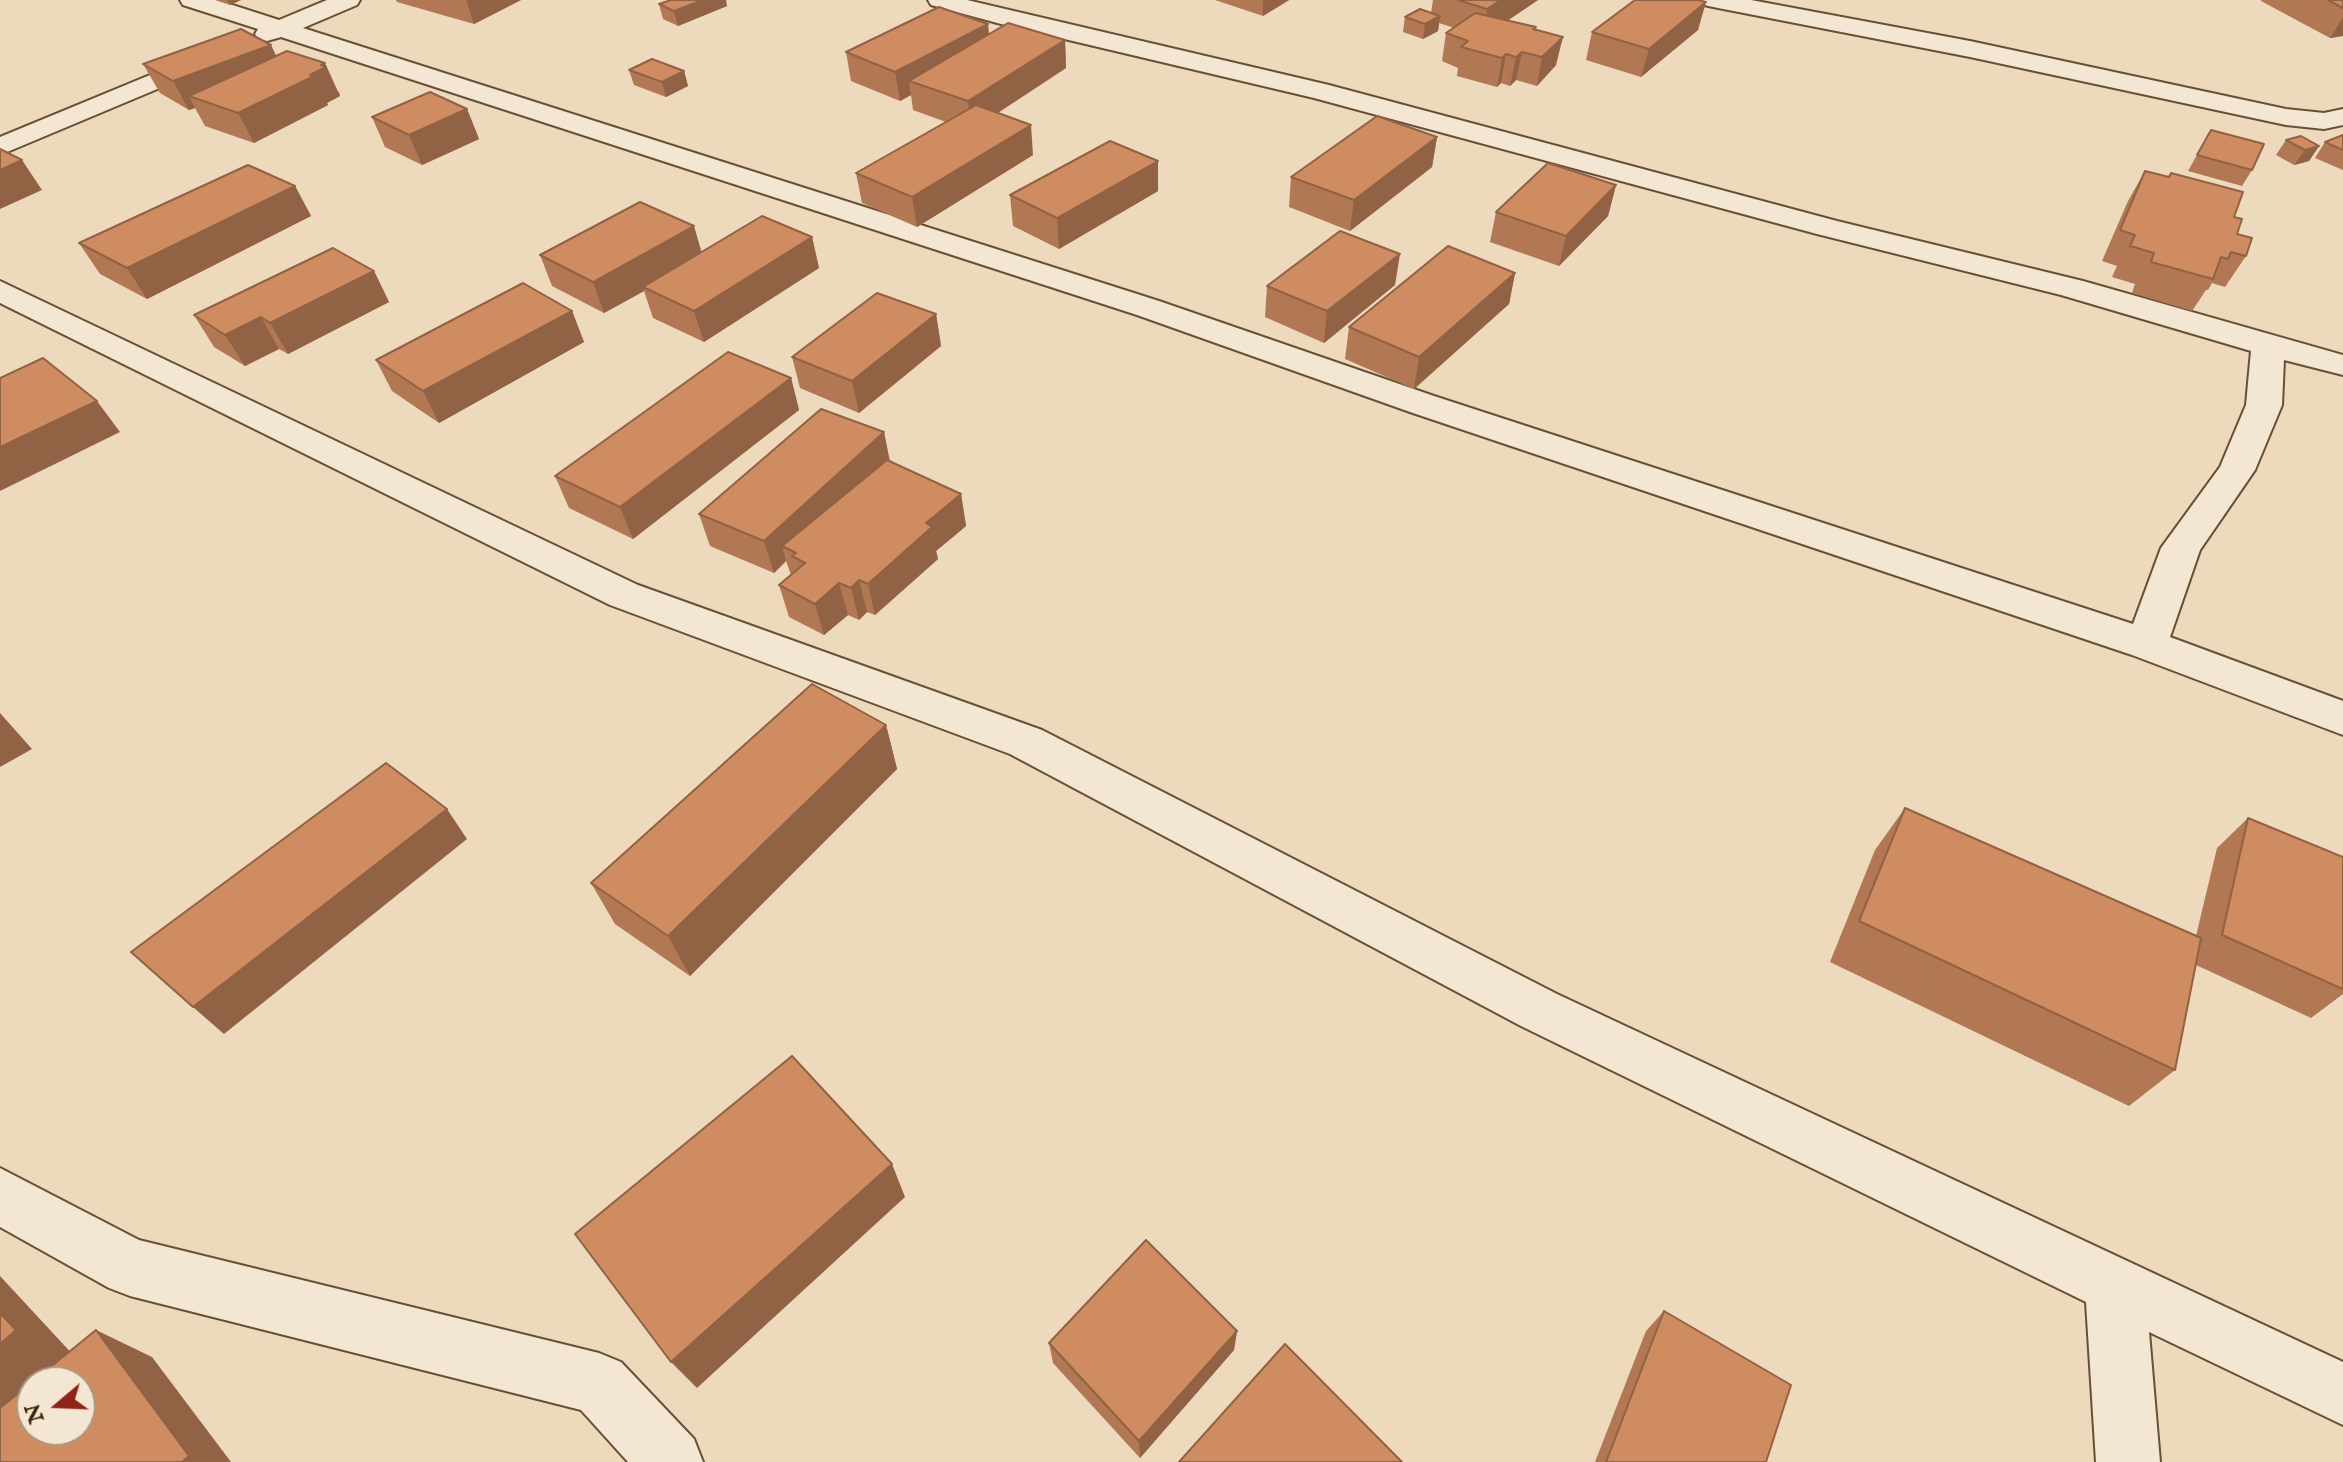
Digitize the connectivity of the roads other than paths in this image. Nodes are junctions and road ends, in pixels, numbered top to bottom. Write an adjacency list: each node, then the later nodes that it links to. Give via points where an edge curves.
1 (192, 0): 5 (street)
2 (348, 0): 5 (street)
3 (940, 0): 9 (street, via 1320,91 2072,288)
4 (1713, 0): 6 (street, via 2286,117)
5 (279, 29): 7 (street); 11 (street, via 1148,308)
6 (2343, 117)
7 (0, 147)
8 (0, 291): 14 (street, via 624,595 1026,742 1539,1010)
9 (2268, 345): 10 (street); 11 (street, via 2264,405 2237,470 2181,548)
10 (2343, 365)
11 (2147, 644): 12 (street)
12 (2343, 718)
13 (0, 1196): 16 (street, via 130,1267 599,1384)
14 (2115, 1285): 15 (street); 17 (street)
15 (2343, 1394)
16 (671, 1462)
17 (2128, 1462)

